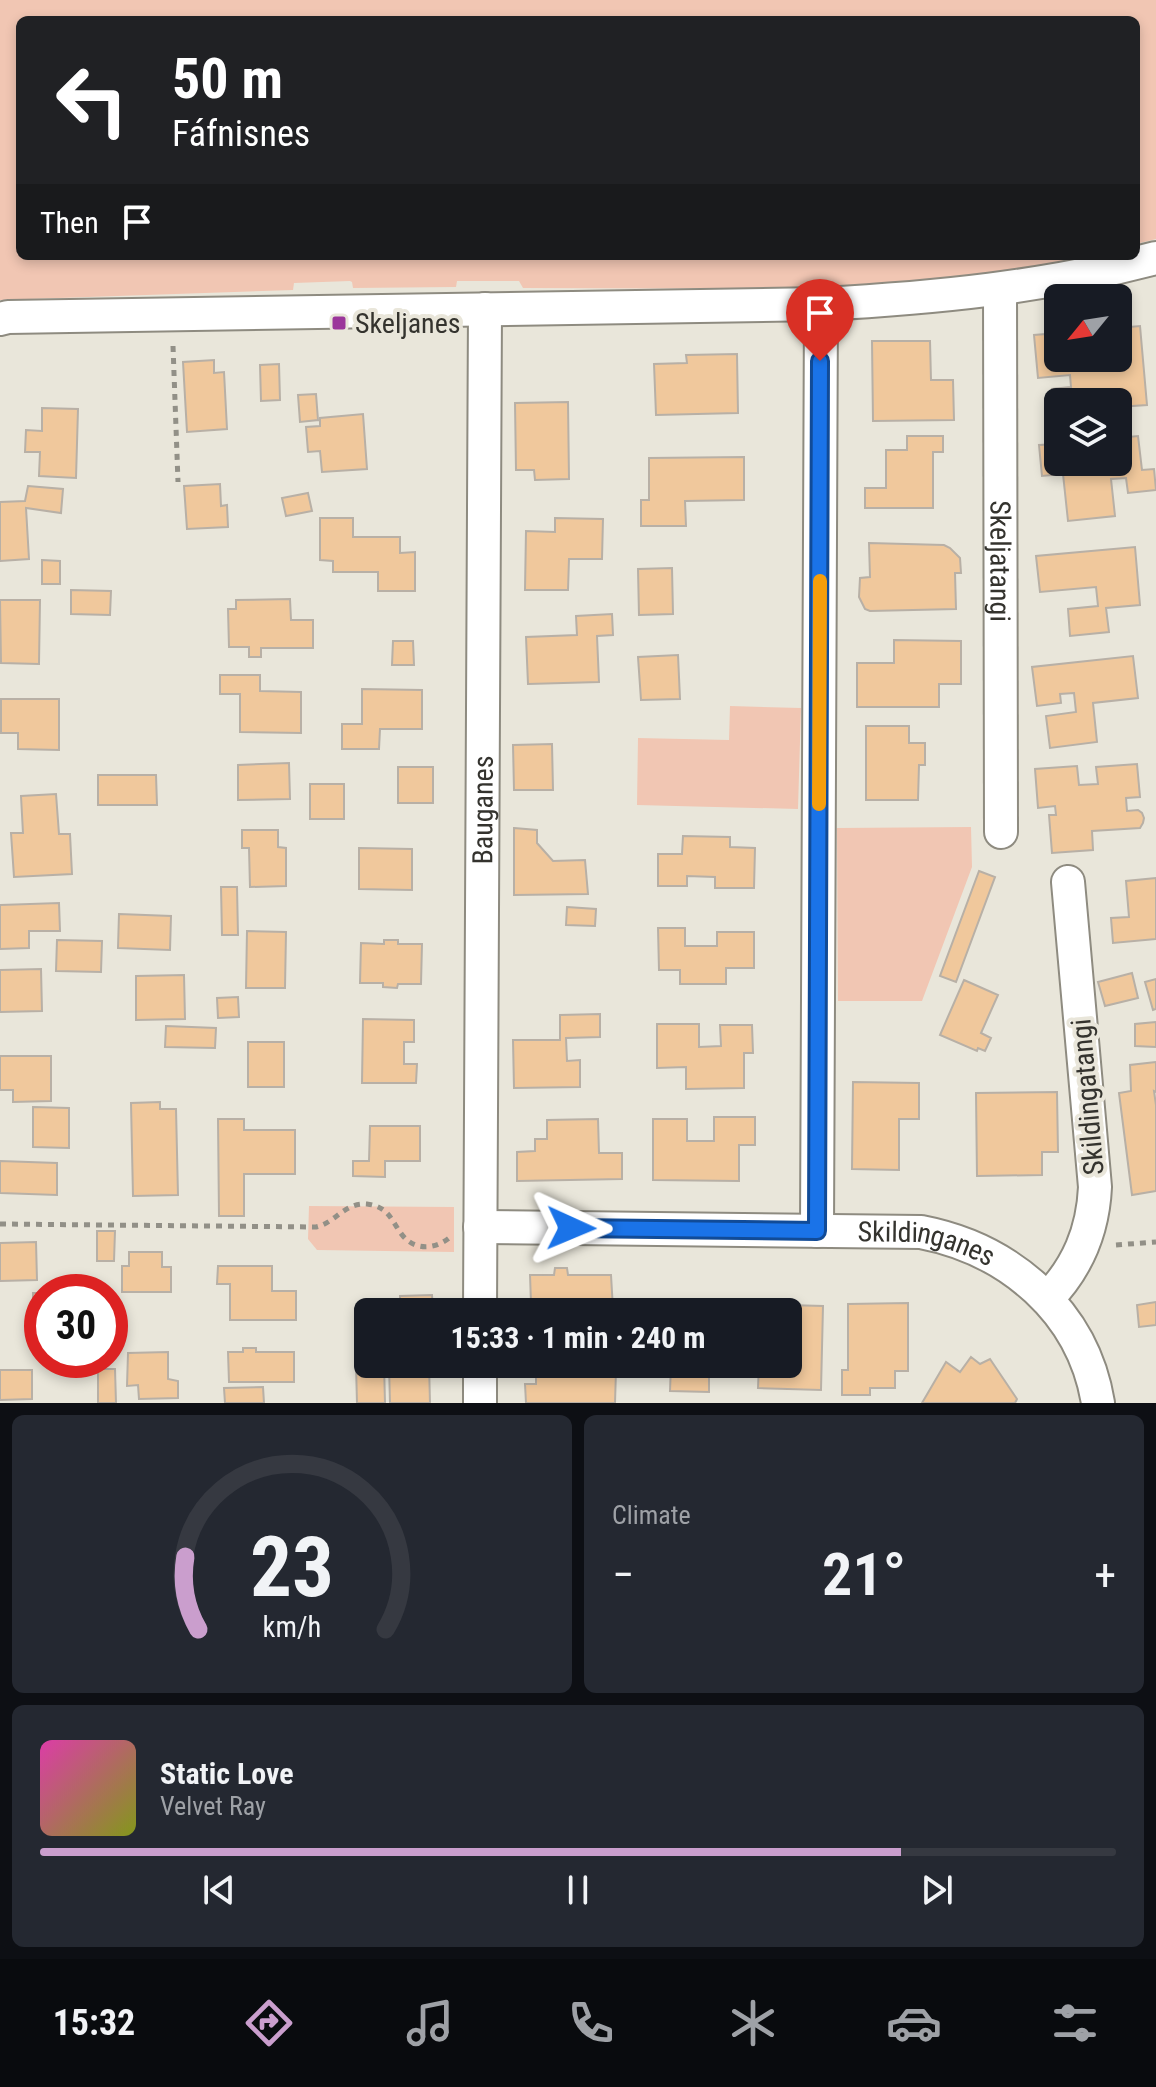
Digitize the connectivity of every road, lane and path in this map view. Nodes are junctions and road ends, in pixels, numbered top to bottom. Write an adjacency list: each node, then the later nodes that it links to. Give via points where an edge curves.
1 (1156, 258): 2 (street)
2 (1000, 289): 3 (street); 8 (street, Skeljatangi)
3 (821, 304): 4 (street); 12 (street)
4 (485, 309): 5 (street); 11 (street, Bauganes)
5 (0, 319)
6 (172, 337): 7 (path)
7 (178, 482)
8 (1001, 832)
9 (1068, 882): 14 (street, Skildingatangi, via 1095,1187)
10 (0, 1224): 11 (path, via 316,1227 360,1204 381,1208 403,1236 422,1247 442,1243 455,1228)
11 (480, 1227): 12 (street, Skildinganes); 15 (street, Bauganes)
12 (817, 1231): 16 (street, Skildinganes, via 921,1232 962,1242 1008,1266)
13 (1156, 1242): 14 (path)
14 (1083, 1248): 16 (street, Skildingatangi)
15 (480, 1298)
16 (1047, 1299): 19 (street, Skildinganes, via 1077,1343)
17 (480, 1378): 18 (street)
18 (480, 1403)
19 (1098, 1403)

